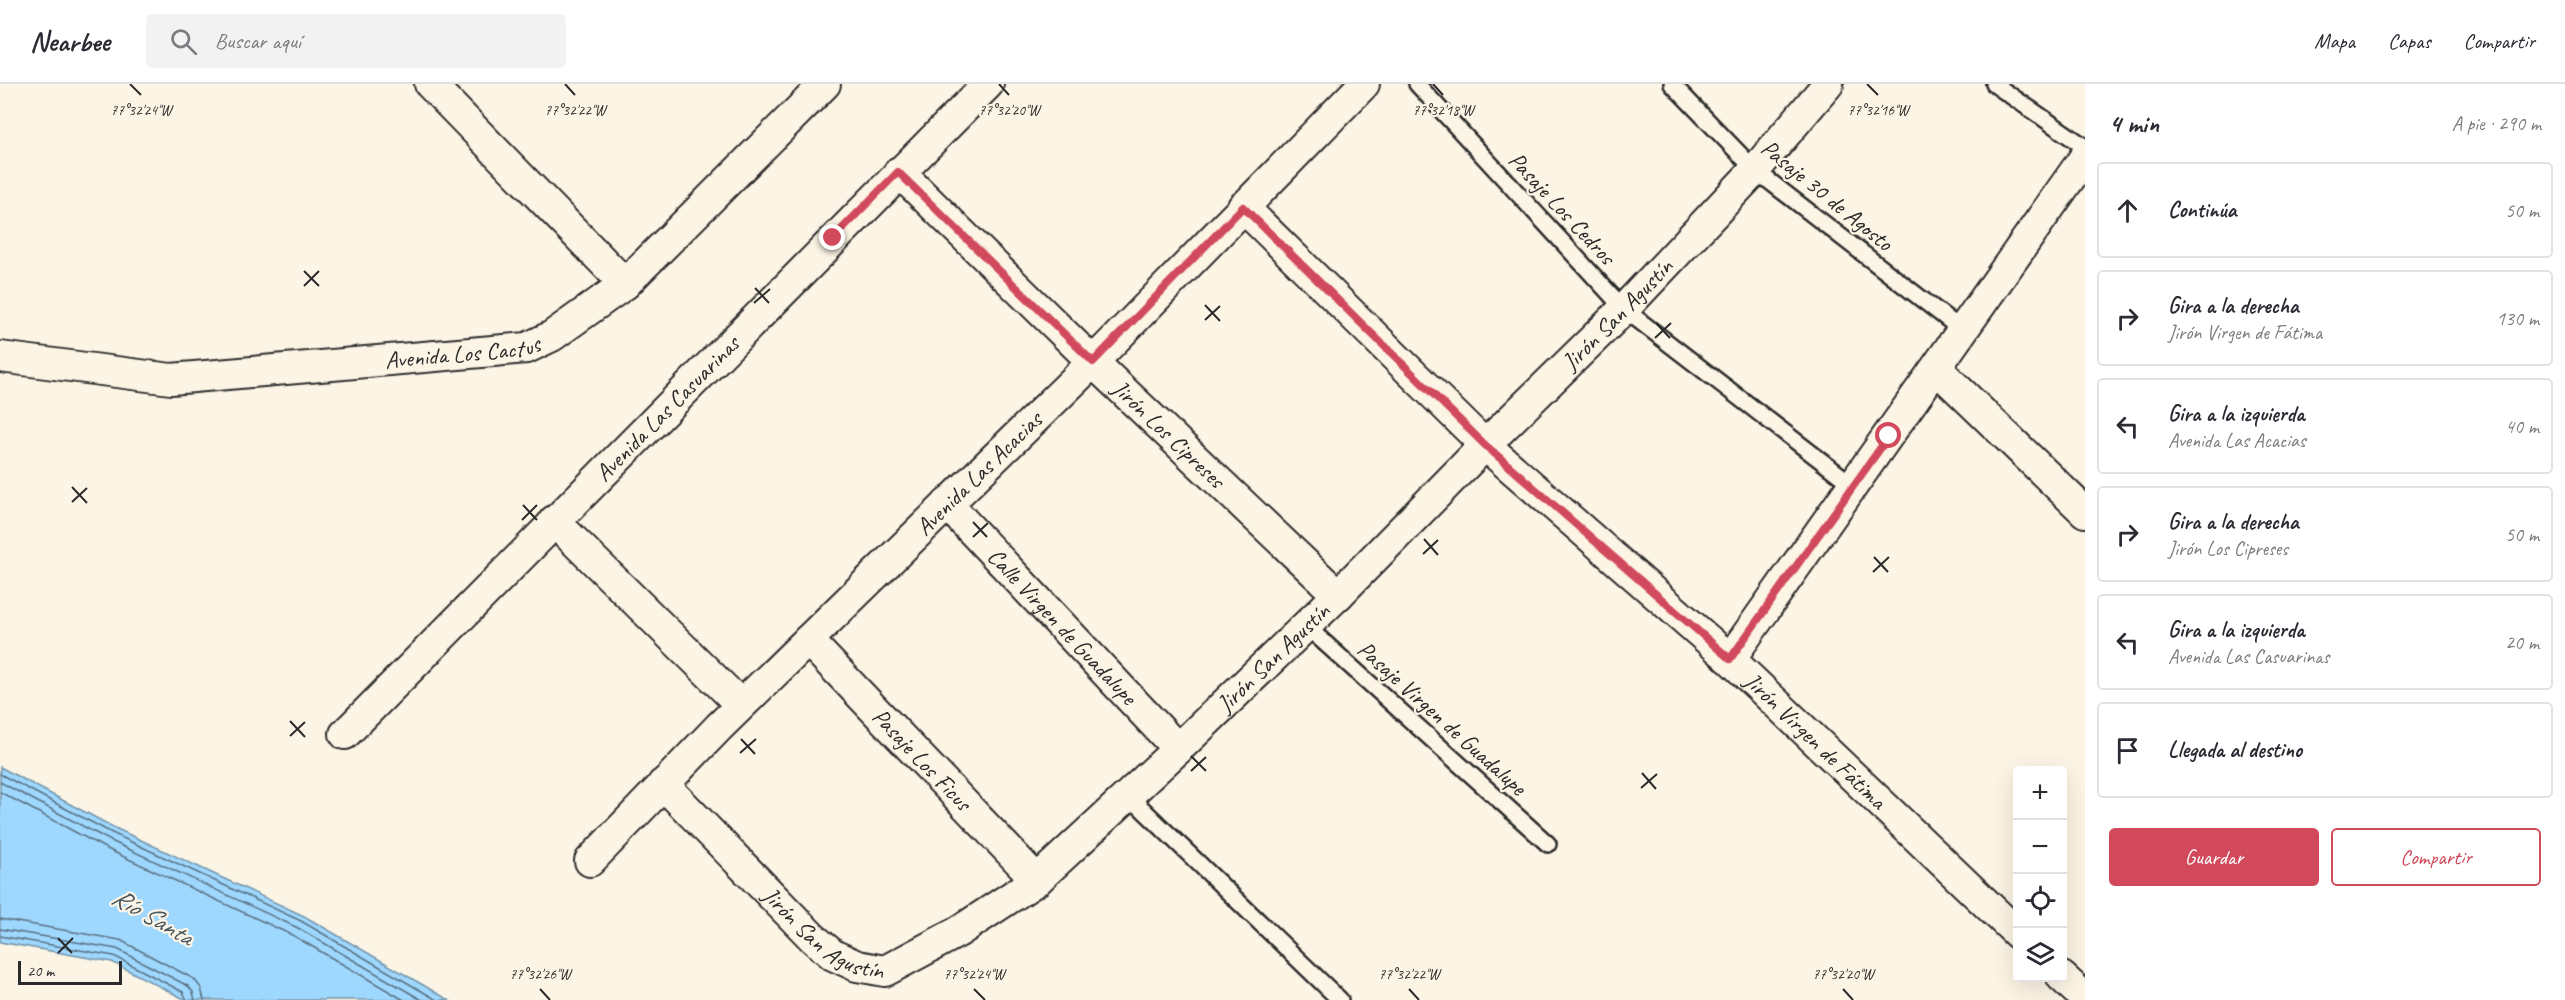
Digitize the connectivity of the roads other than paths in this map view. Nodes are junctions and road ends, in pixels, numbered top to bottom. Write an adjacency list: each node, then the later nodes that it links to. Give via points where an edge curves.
1 (430, 84): 14 (street)
2 (825, 84): 14 (street, Avenida Los Cactus)
3 (988, 84): 12 (street, Avenida Las Casuarinas)
4 (1364, 84): 13 (street, Avenida Las Acacias)
5 (1417, 84): 15 (lane, Pasaje Los Cedros)
6 (1672, 84): 11 (lane, Pasaje 30 de Agosto)
7 (1828, 84): 11 (street, Jirón San Agustín)
8 (1994, 84): 9 (lane)
9 (2085, 147)
10 (2085, 157): 16 (street)
11 (1755, 170): 15 (street, Jirón San Agustín); 16 (lane, Pasaje 30 de Agosto)
12 (898, 172): 18 (street, Jirón Los Cipreses); 24 (street, Avenida Las Casuarinas)
13 (1243, 207): 18 (street, Avenida Las Acacias); 20 (street, Jirón Virgen de Fátima)
14 (625, 284): 17 (street, Avenida Los Cactus, via 552,336 526,348 171,379)
15 (1624, 309): 20 (street, Jirón San Agustín); 21 (lane, Pasaje Los Cedros)
16 (1963, 331): 19 (street)
17 (0, 357)
18 (1093, 362): 22 (street, Avenida Las Acacias); 25 (street, Jirón Los Cipreses)
19 (1937, 369): 21 (street); 23 (street)
20 (1485, 445): 25 (street, Jirón San Agustín); 28 (street, Jirón Virgen de Fátima)
21 (1854, 486): 28 (street)
22 (947, 504): 27 (street, Avenida Las Acacias); 31 (street, Calle Virgen de Guadalupe)
23 (2085, 512)
24 (554, 521): 29 (street); 30 (street, Avenida Las Casuarinas)
25 (1338, 595): 26 (street, Jirón San Agustín)
26 (1306, 626): 31 (street, Jirón San Agustín); 34 (lane, Pasaje Virgen de Guadalupe)
27 (808, 640): 29 (street, Avenida Las Acacias); 36 (street, Pasaje Los Ficus)
28 (1730, 659): 37 (street, Jirón Virgen de Fátima)
29 (741, 705): 32 (street, Avenida Las Acacias)
30 (345, 734)
31 (1178, 749): 33 (street, Jirón San Agustín)
32 (663, 784): 35 (street, Avenida Las Acacias); 36 (street, Jirón San Agustín, via 813,938 833,955 857,966 885,971 958,932)
33 (1128, 795): 36 (street, Jirón San Agustín); 40 (lane)
34 (1548, 844)
35 (590, 861)
36 (1037, 880)
37 (2013, 929)
38 (2067, 982): 39 (street)
39 (2085, 998)
40 (1340, 1000)

